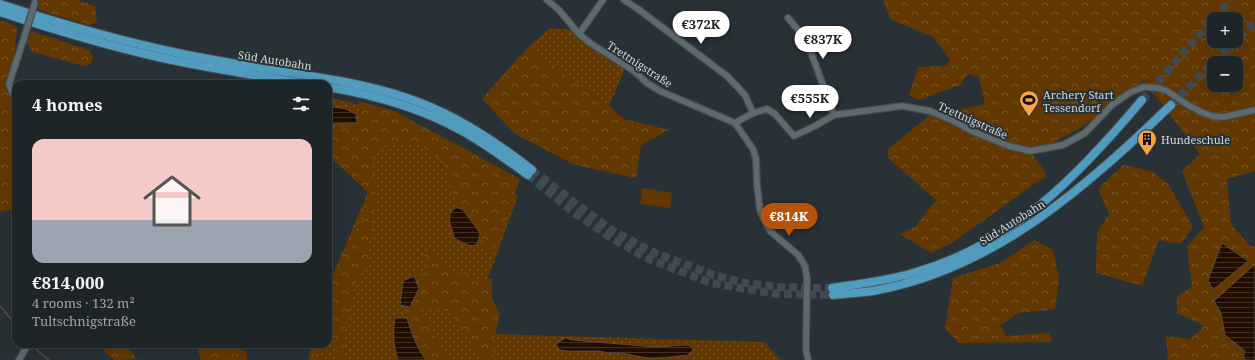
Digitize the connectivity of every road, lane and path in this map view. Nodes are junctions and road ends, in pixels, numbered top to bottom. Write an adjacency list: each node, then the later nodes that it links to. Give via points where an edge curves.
1 (547, 0): 8 (street, Trettnigstraße)
2 (603, 0): 8 (street)
3 (624, 0): 15 (street, via 727,76 745,95)
4 (35, 1): 11 (street, bridge, via 9,84)
5 (0, 4): 10 (highway, Süd Autobahn, via 96,34 161,50 336,80 407,98 466,124 510,152 530,172 464,132 408,106 375,96)
6 (0, 12): 9 (highway, Süd Autobahn, via 158,57)
7 (788, 18): 16 (street, via 806,39)
8 (579, 34): 17 (street, Trettnigstraße, via 660,91)
9 (284, 80)
10 (332, 88)
11 (12, 90)
12 (1142, 100): 13 (highway, Süd Autobahn, via 1054,194 994,239 913,273 833,291 878,290 913,281 960,264 998,245 1030,225 1091,179)
13 (1171, 105)
14 (1255, 110): 16 (street, Trettnigstraße, via 1224,117 1212,116 1188,105 1168,91 1144,87 1113,104 1085,133 1063,145 1030,151 1009,146 930,111 902,106)
15 (753, 113): 16 (street, Trettnigstraße, via 767,109 776,114 794,136); 17 (street, Trettnigstraße)
16 (834, 115)
17 (735, 123): 20 (street, via 753,149 756,159 757,185 763,218 770,231 798,255 805,266)
18 (26, 348): 19 (street)
19 (19, 360)
20 (808, 360)

